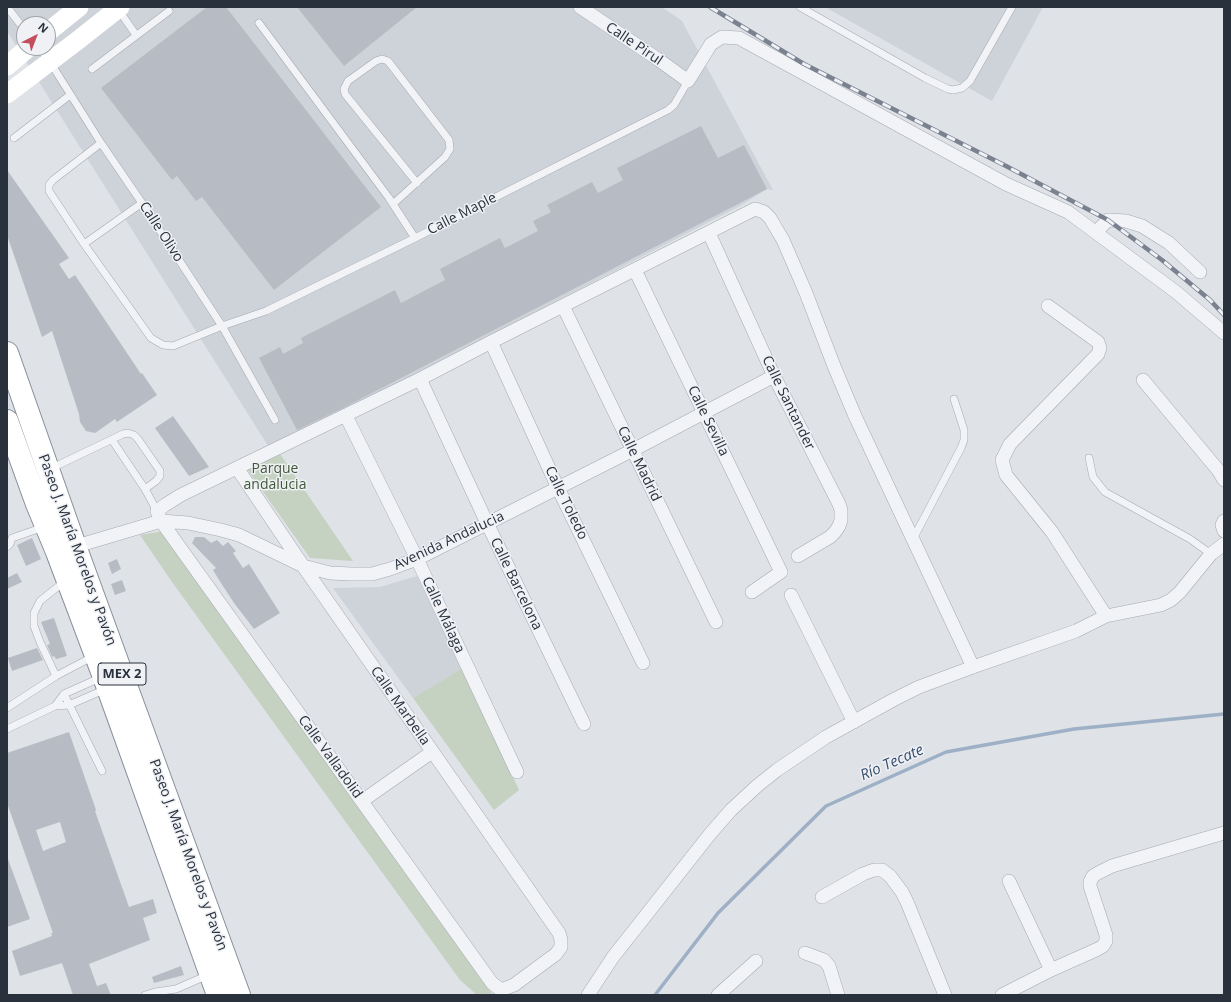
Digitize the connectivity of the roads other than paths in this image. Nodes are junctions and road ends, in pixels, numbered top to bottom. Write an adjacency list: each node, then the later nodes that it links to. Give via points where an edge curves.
1 (7, 7): 8 (lane)
2 (580, 7): 18 (street, Calle Pirul)
3 (800, 7): 4 (lane, via 925,78 953,90 962,88 970,81)
4 (1012, 7)
5 (75, 8): 10 (street)
6 (119, 8): 11 (lane); 12 (street)
7 (169, 10): 11 (lane)
8 (16, 18)
9 (259, 23): 25 (lane)
10 (56, 25)
11 (136, 35): 17 (lane)
12 (56, 48)
13 (19, 56): 16 (street)
14 (44, 56): 19 (street)
15 (46, 56): 20 (lane, Calle Olivo)
16 (7, 66)
17 (92, 69)
18 (688, 81): 26 (street, via 711,44 722,37 739,38 1006,184 1068,212); 28 (lane, Calle Maple, via 674,105 668,110)
19 (7, 94)
20 (70, 95): 21 (lane); 22 (lane, Calle Olivo)
21 (14, 138)
22 (101, 143): 24 (lane, Calle Olivo); 29 (lane, Calle Maple, via 49,185 49,191)
23 (417, 182): 23 (lane, via 445,157 450,149 449,140 388,61 382,59 348,81 344,89 345,94); 25 (lane)
24 (142, 203): 29 (lane); 34 (lane, Calle Olivo)
25 (393, 204): 28 (lane)
26 (1096, 232): 31 (street, via 1108,220 1126,221 1142,226 1169,243); 35 (street, via 1176,292)
27 (709, 233): 30 (street); 38 (street, Calle Santander); 60 (street, via 755,209 764,212 776,226 855,416)
28 (415, 238): 34 (lane, Calle Maple, via 266,311)
29 (84, 244): 34 (lane, Calle Maple, via 151,338 159,344 172,346)
30 (635, 270): 32 (street); 42 (street, Calle Sevilla)
31 (1200, 272)
32 (563, 306): 36 (street); 47 (street, Calle Madrid)
33 (1048, 306): 71 (street, via 1098,342 1100,348 1098,354 1010,444 1002,460 1006,475 1052,532)
34 (222, 326): 44 (lane, Calle Olivo)
35 (1224, 333)
36 (491, 342): 39 (street); 52 (street, Calle Toledo)
37 (7, 353): 50 (highway, Paseo J. María Morelos y Pavón / MEX 2)
38 (774, 376): 42 (street, Avenida Andalucia); 65 (street, Calle Santander, via 841,510 841,520 835,532)
39 (420, 379): 43 (street); 56 (street, Calle Barcelona)
40 (1143, 380): 51 (street)
41 (954, 399): 60 (lane, via 964,430 962,444)
42 (704, 412): 47 (street, Avenida Andalucia); 69 (street, Calle Sevilla, via 780,572)
43 (346, 416): 49 (street); 66 (street, Calle Málaga)
44 (275, 420)
45 (7, 421): 57 (highway, Paseo J. María Morelos y Pavón / MEX 2)
46 (112, 440): 50 (lane); 53 (lane); 53 (lane, via 128,433 134,435 160,471 156,481)
47 (633, 450): 52 (street, Avenida Andalucia); 72 (street, Calle Madrid)
48 (1089, 458): 64 (lane, via 1093,476 1105,492 1190,539)
49 (237, 468): 54 (street, via 181,495); 67 (street, Calle Marbella)
50 (48, 470): 63 (highway, Paseo J. María Morelos y Pavón / MEX 2)
51 (1224, 480)
52 (558, 488): 56 (street, Avenida Andalucia); 74 (street, Calle Toledo)
53 (145, 489): 54 (lane)
54 (159, 516): 63 (street, Avenida Andalucia); 67 (street, Avenida Andalucia, via 239,536); 88 (street, Calle Valladolid)
55 (1224, 521): 58 (street)
56 (486, 524): 66 (street, Avenida Andalucia); 83 (street, Calle Barcelona)
57 (46, 526): 59 (lane); 63 (highway, Paseo J. María Morelos y Pavón / MEX 2)
58 (1224, 531)
59 (9, 535): 62 (lane, via 10,544)
60 (913, 539): 75 (street)
61 (1224, 544): 64 (street)
62 (7, 547)
63 (66, 549): 68 (highway, Paseo J. María Morelos y Pavón / MEX 2); 99 (highway, Paseo J. María Morelos y Pavón / MEX 2)
64 (1211, 554): 71 (street, via 1180,592 1170,600 1161,605)
65 (798, 556)
66 (417, 559): 67 (street, Avenida Andalucia, via 372,574 330,573); 87 (street, Calle Málaga)
67 (303, 566): 85 (street, Calle Marbella)
68 (67, 579): 73 (highway, Paseo J. María Morelos y Pavón / MEX 2); 76 (lane, via 40,601 34,613 34,626)
69 (752, 592)
70 (791, 594): 82 (street)
71 (1106, 616): 75 (street, via 1076,631)
72 (716, 622)
73 (96, 655): 76 (lane); 77 (highway, Paseo J. María Morelos y Pavón / MEX 2)
74 (643, 663)
75 (973, 667): 82 (street, via 919,687)
76 (56, 676): 81 (lane)
77 (106, 682): 78 (lane); 79 (lane); 95 (highway, Paseo J. María Morelos y Pavón / MEX 2)
78 (64, 694): 79 (lane); 80 (lane)
79 (69, 705): 80 (lane); 86 (lane)
80 (55, 706): 84 (lane)
81 (7, 708)
82 (854, 722): 100 (street, via 826,737 777,770 731,810 622,946)
83 (584, 724)
84 (7, 729)
85 (432, 752): 88 (street); 96 (street, Calle Marbella, via 559,933 561,947 556,954 514,984)
86 (102, 771)
87 (517, 772)
88 (362, 801): 96 (street, Calle Valladolid, via 492,983)
89 (1224, 833): 94 (street, via 1098,872 1093,876 1090,886 1106,941 1098,950)
90 (1008, 881): 94 (street)
91 (822, 897): 103 (street, via 874,870 882,870 890,876 907,902)
92 (805, 953): 102 (street, via 824,960 829,966)
93 (756, 961): 101 (street)
94 (1051, 970): 104 (street)
95 (210, 974): 97 (lane, via 176,989); 98 (highway, Paseo J. María Morelos y Pavón / MEX 2)
96 (501, 990)
97 (145, 995)
98 (218, 995)
99 (239, 995)
100 (588, 995)
101 (718, 995)
102 (838, 995)
103 (946, 995)
104 (1002, 995)

